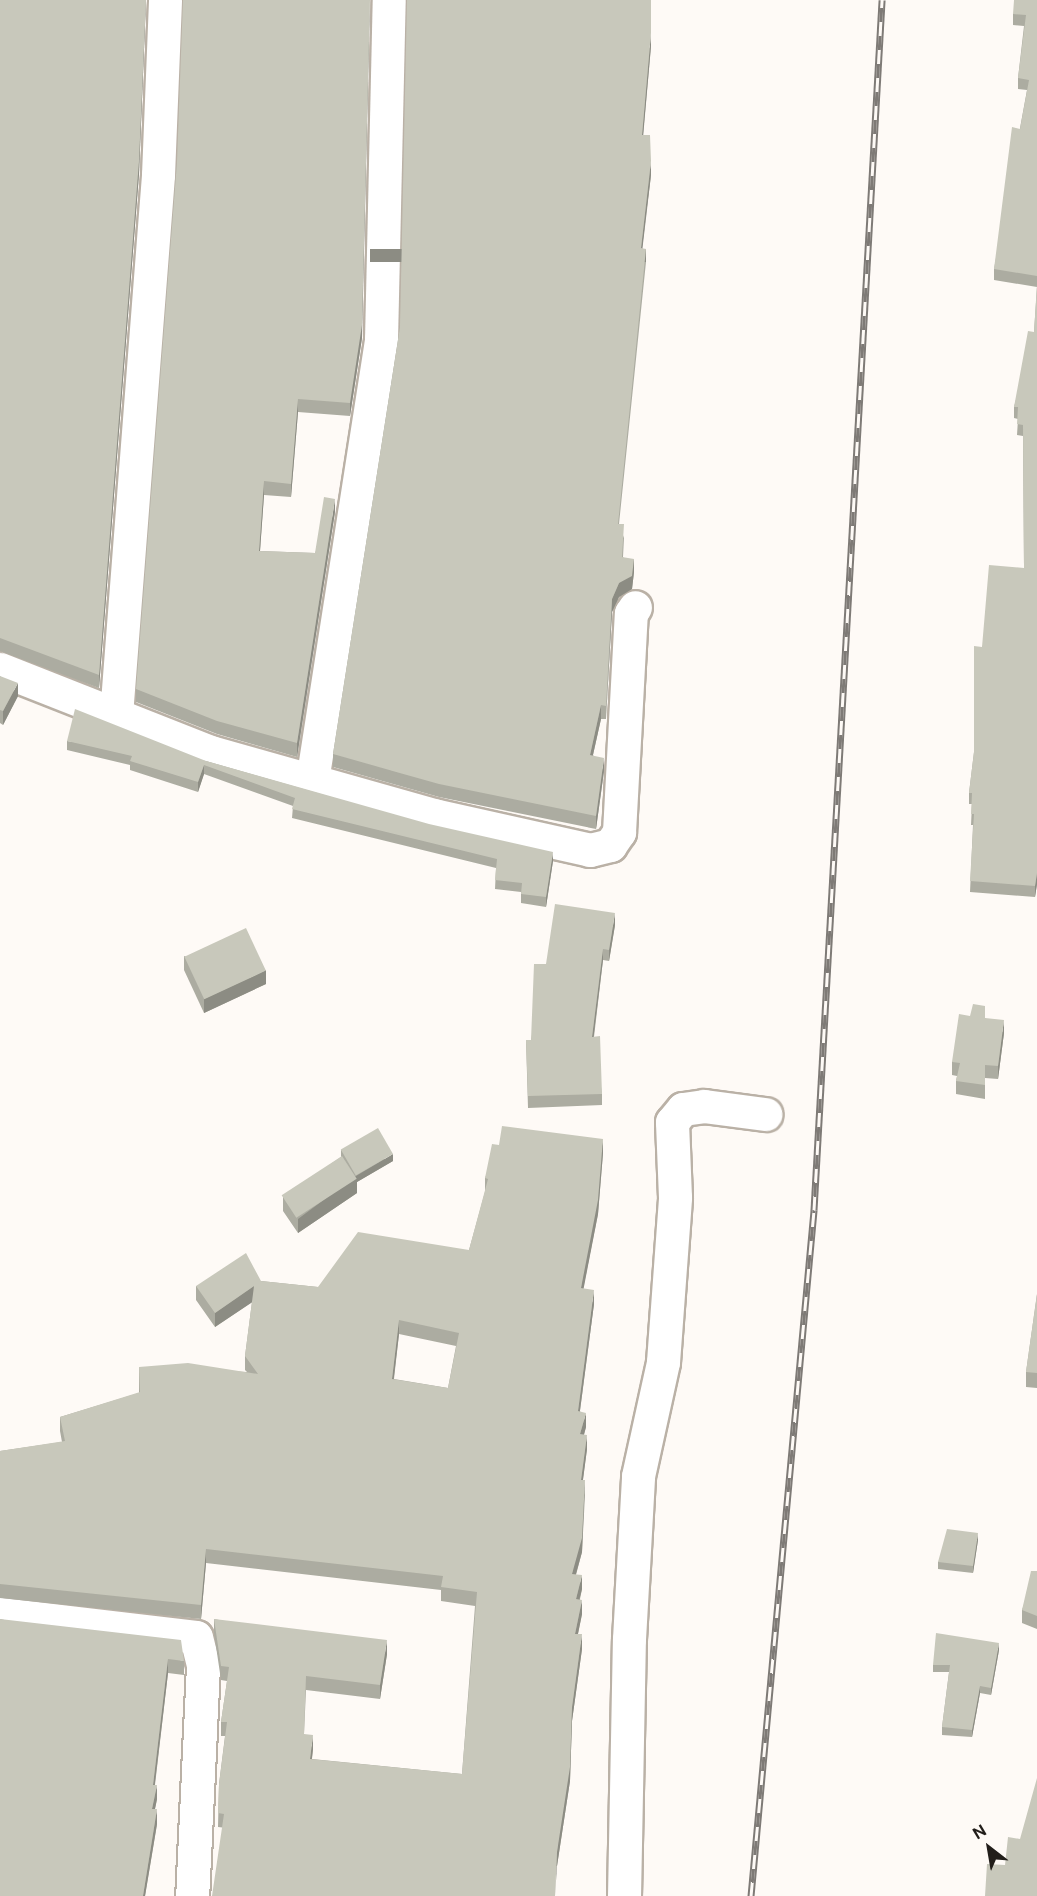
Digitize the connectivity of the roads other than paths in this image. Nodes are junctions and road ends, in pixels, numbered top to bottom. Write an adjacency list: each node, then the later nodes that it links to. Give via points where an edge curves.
1 (165, 0): 5 (street, via 158,175)
2 (389, 0): 6 (street, via 381,340)
3 (635, 607): 6 (street, via 631,613 619,832 610,845 580,850)
4 (0, 669): 5 (street)
5 (116, 716): 6 (street, via 211,752)
6 (312, 781)
7 (765, 1114): 10 (street, via 704,1106 683,1109 672,1122 675,1197 663,1362 638,1476 629,1639)
8 (0, 1614): 9 (street, via 196,1637 203,1666)
9 (192, 1896)
10 (624, 1896)

